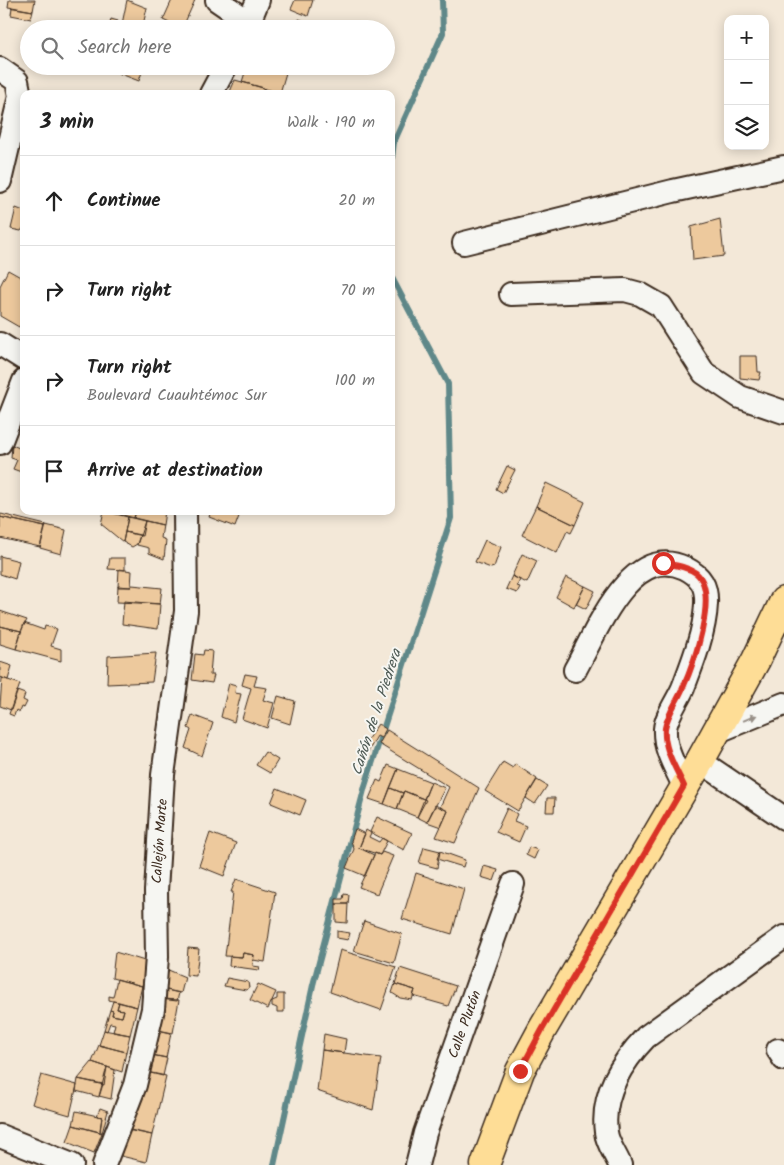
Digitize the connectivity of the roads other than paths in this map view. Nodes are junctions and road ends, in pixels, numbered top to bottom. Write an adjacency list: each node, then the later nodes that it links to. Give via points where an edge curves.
1 (217, 0): 3 (street)
2 (258, 0): 4 (street)
3 (242, 20)
4 (250, 20)
5 (0, 70): 9 (street, via 17,81 20,96)
6 (221, 75): 7 (street)
7 (213, 90)
8 (784, 167): 10 (street, via 673,191)
9 (0, 181)
10 (464, 244)
11 (511, 294): 15 (street, via 625,290 640,294 661,306 704,373 740,397)
12 (0, 344): 13 (street)
13 (20, 356)
14 (20, 391): 16 (street)
15 (784, 412)
16 (0, 443)
17 (185, 515): 29 (street, Callejón Marte, via 186,611 163,775 153,1009 135,1085)
18 (781, 619): 21 (main road)
19 (575, 670): 23 (street, via 623,585 645,568 663,563 696,573 705,585 706,605 699,642 665,727 666,748)
20 (784, 704): 21 (street, one-way to 20)
21 (716, 732): 22 (main road)
22 (700, 761): 23 (main road); 24 (street)
23 (684, 786): 31 (main road, via 542,1030 509,1098)
24 (784, 818)
25 (513, 884): 30 (street, Calle Plutón, via 425,1133)
26 (784, 937): 32 (street, via 646,1037 627,1058 612,1084 607,1108 606,1133)
27 (0, 1136): 28 (street)
28 (72, 1165)
29 (104, 1165)
30 (417, 1165)
31 (485, 1165)
32 (620, 1165)

